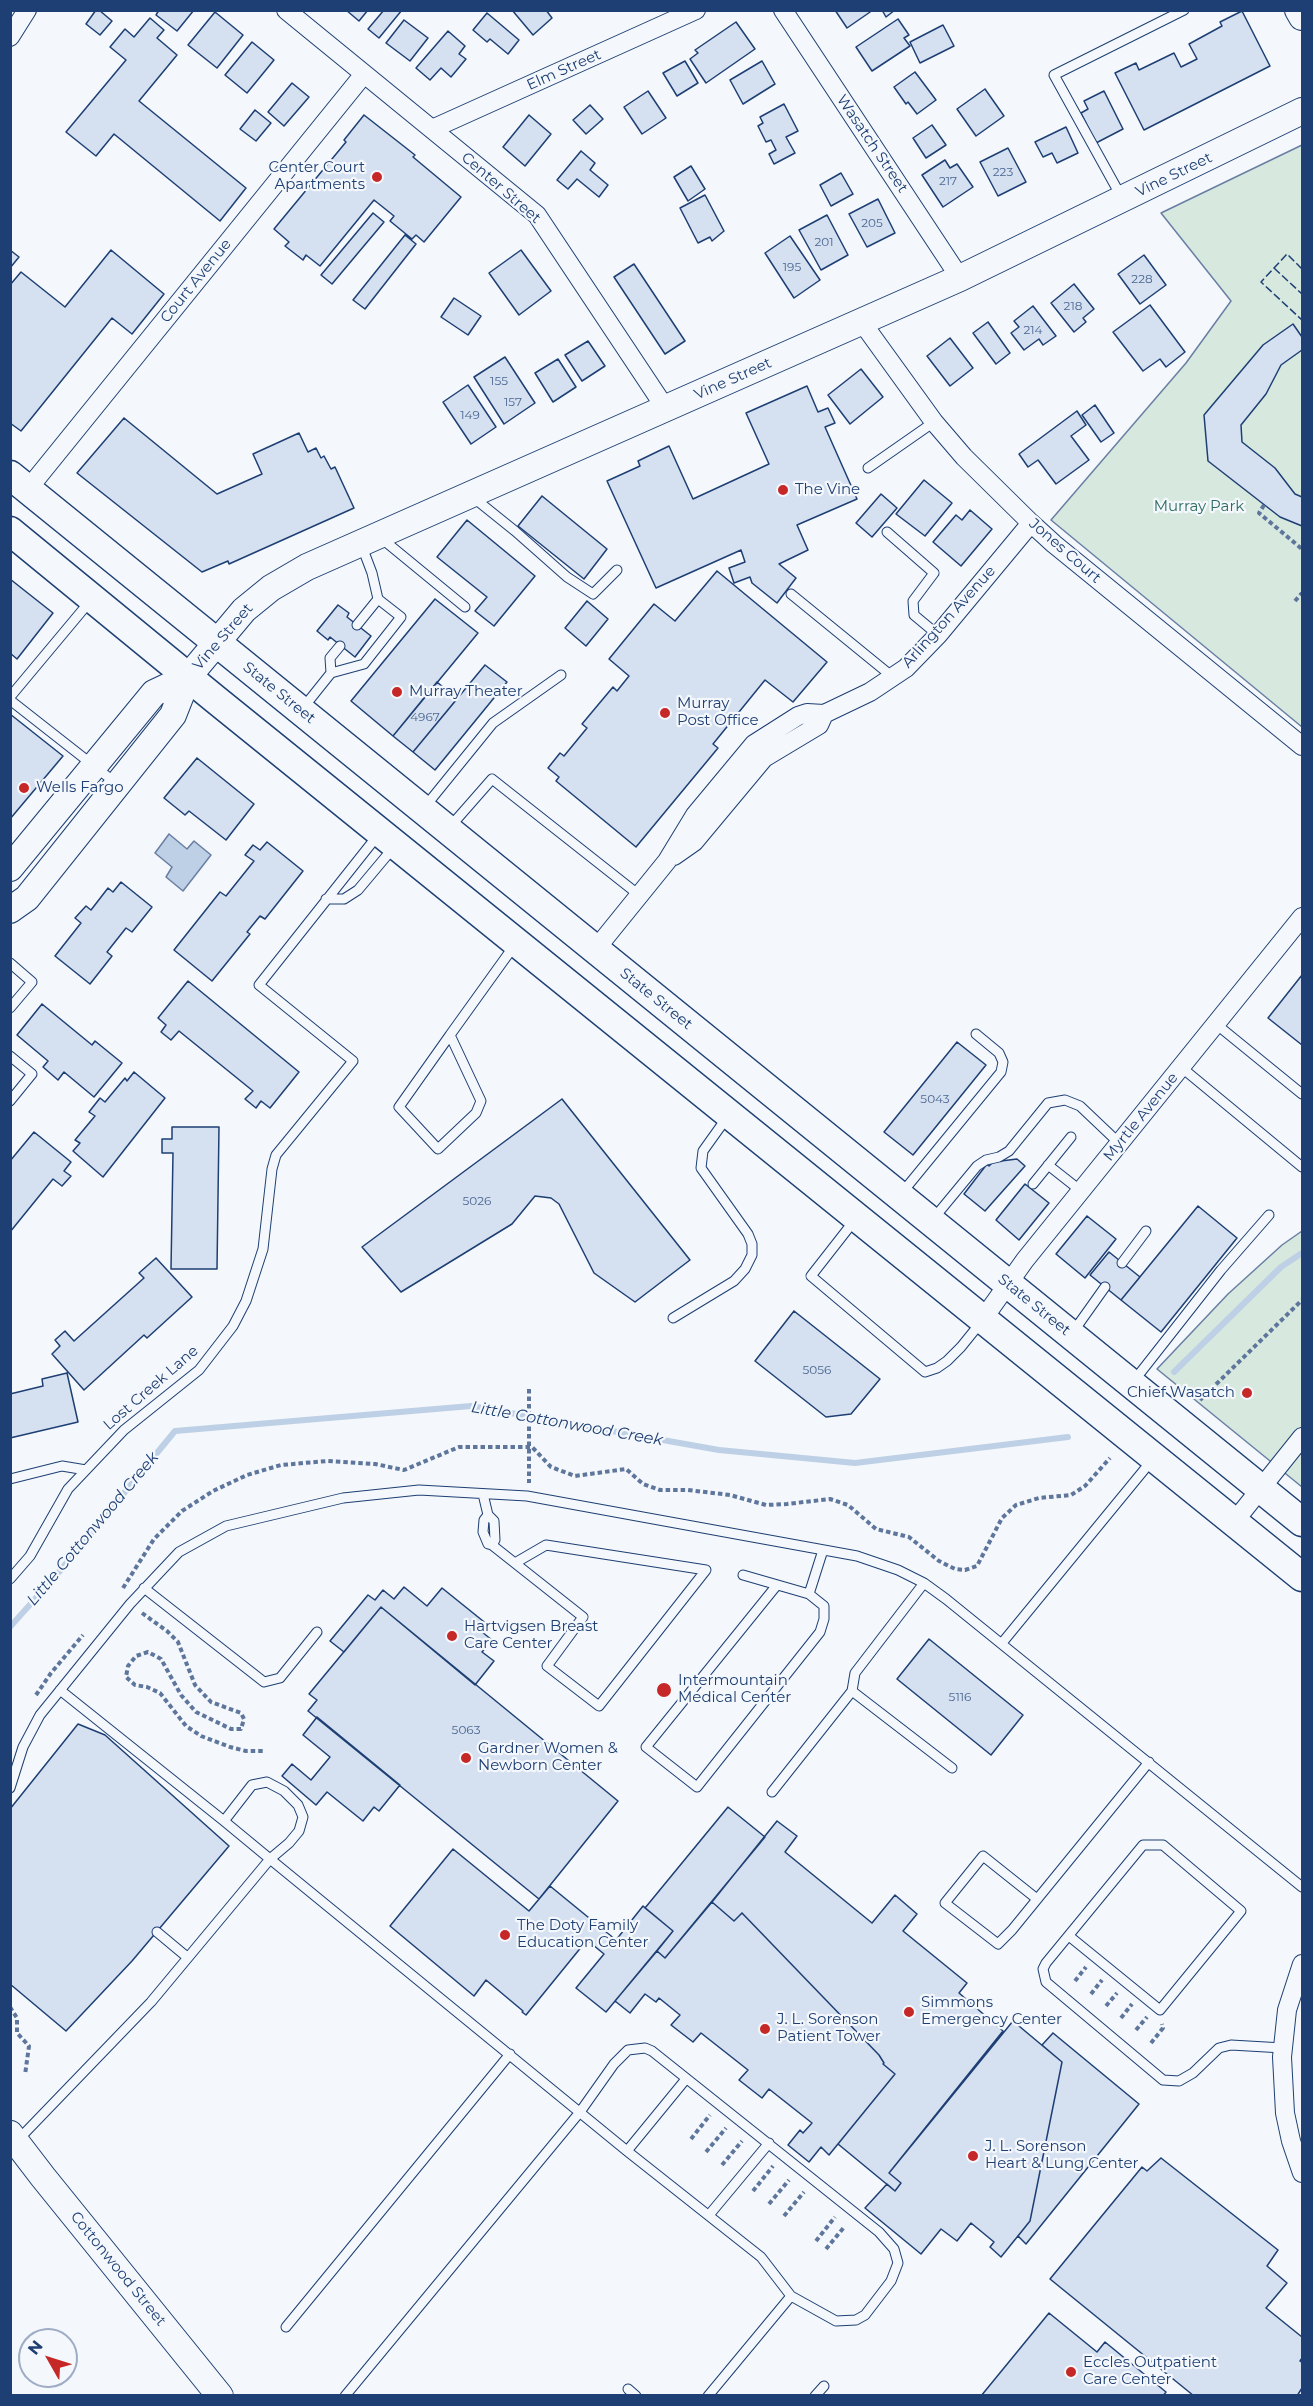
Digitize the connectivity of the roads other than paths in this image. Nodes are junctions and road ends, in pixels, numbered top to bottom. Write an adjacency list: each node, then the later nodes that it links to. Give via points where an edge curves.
1 (27, 10): 8 (street)
2 (286, 10): 9 (street, Center Street)
3 (696, 10): 11 (street, Elm Street)
4 (783, 10): 13 (street, Wasatch Street)
5 (1184, 10): 12 (lane, via 1054,75)
6 (1298, 10): 7 (street)
7 (1302, 16)
8 (10, 37)
9 (364, 74): 11 (street, Center Street); 18 (street, Court Avenue, via 243,231)
10 (1302, 111): 12 (street, Vine Street)
11 (432, 129): 15 (street, Center Street, via 537,215)
12 (1123, 200): 13 (street, Vine Street)
13 (960, 278): 14 (street, Vine Street)
14 (861, 321): 15 (street, Vine Street); 16 (street, Jones Court)
15 (666, 410): 19 (street, Vine Street)
16 (934, 422): 17 (lane); 20 (street, Jones Court)
17 (868, 468)
18 (19, 482): 31 (main road, State Street)
19 (472, 496): 23 (street, Vine Street); 24 (lane, via 567,577 593,594)
20 (1031, 523): 30 (street, Arlington Avenue); 39 (street, Jones Court)
21 (10, 531): 26 (main road)
22 (887, 532): 30 (lane, via 934,573 913,601 914,615)
23 (370, 541): 27 (lane); 28 (lane); 31 (street, Vine Street, via 307,567 271,588 244,610)
24 (617, 570)
25 (791, 594): 36 (lane)
26 (92, 598): 35 (main road); 37 (lane)
27 (378, 599): 29 (lane); 33 (lane, via 401,617 364,664)
28 (465, 607)
29 (357, 625)
30 (938, 635): 36 (street, Arlington Avenue)
31 (216, 642): 35 (street, Vine Street); 38 (main road, State Street)
32 (340, 646): 33 (lane, via 330,658)
33 (331, 673): 38 (lane)
34 (561, 675): 42 (lane, via 493,723)
35 (188, 677): 40 (street, Vine Street, via 154,693); 41 (street, Vine Street, via 173,714); 44 (main road)
36 (894, 678): 46 (street, Arlington Avenue, via 824,714 819,725 764,758 694,842 667,861)
37 (10, 698): 40 (lane)
38 (300, 710): 42 (main road, State Street)
39 (1302, 746)
40 (94, 766): 41 (lane); 45 (street, Vine Street)
41 (118, 785): 48 (street, Vine Street, via 27,898)
42 (423, 810): 43 (main road, State Street)
43 (447, 830): 46 (lane, via 492,779); 51 (main road, State Street)
44 (388, 838): 47 (lane, Lost Creek Lane); 47 (lane, via 358,890 344,899); 50 (main road)
45 (10, 868)
46 (639, 895): 51 (street, Arlington Avenue)
47 (327, 899): 82 (lane, Lost Creek Lane, via 259,985 353,1061 276,1155 263,1249 246,1301 233,1326 199,1370 124,1430)
48 (10, 910)
49 (1302, 917): 54 (street, Myrtle Avenue)
50 (517, 942): 56 (lane); 61 (main road)
51 (595, 950): 68 (main road, State Street)
52 (10, 963): 53 (lane, via 32,982)
53 (10, 1008)
54 (1215, 1024): 58 (street, Myrtle Avenue); 59 (lane)
55 (976, 1034): 68 (lane, via 999,1053 1003,1062 1001,1072)
56 (450, 1035): 56 (lane, via 481,1101 476,1113 438,1149 399,1107)
57 (10, 1056): 60 (lane, via 32,1074)
58 (1181, 1067): 63 (street, Myrtle Avenue); 65 (lane)
59 (1302, 1094)
60 (10, 1101)
61 (729, 1114): 70 (main road); 76 (lane, via 703,1151 701,1168 748,1234 752,1255 734,1281)
62 (1071, 1137): 64 (lane)
63 (1119, 1143): 67 (street, Myrtle Avenue); 71 (lane, via 1080,1106 1065,1100 1048,1103 1009,1151 977,1166)
64 (1048, 1165): 66 (lane); 67 (lane)
65 (1302, 1167)
66 (1033, 1184)
67 (1081, 1191): 74 (street, Myrtle Avenue)
68 (899, 1196): 71 (main road, State Street)
69 (1269, 1215): 79 (lane)
70 (857, 1217): 77 (main road); 77 (lane, via 811,1276 925,1372 954,1354)
71 (931, 1221): 74 (main road, State Street)
72 (1146, 1231): 73 (lane)
73 (1122, 1263)
74 (1008, 1284): 77 (street, Myrtle Avenue); 78 (main road, State Street)
75 (1105, 1287): 78 (lane)
76 (673, 1318)
77 (983, 1319): 81 (main road)
78 (1071, 1335): 79 (main road, State Street)
79 (1132, 1384): 84 (main road, State Street)
80 (1302, 1437): 84 (street)
81 (1154, 1457): 86 (main road); 98 (lane)
82 (86, 1470): 83 (lane, via 62,1466); 92 (lane, Lost Creek Lane, via 68,1489 30,1557)
83 (10, 1479)
84 (1261, 1488): 86 (street); 87 (main road, State Street)
85 (483, 1494): 88 (lane, via 527,1496); 89 (lane, via 488,1515 483,1532 488,1544); 95 (lane, via 419,1490 344,1498 226,1526 179,1552)
86 (1234, 1522): 91 (main road)
87 (1302, 1522)
88 (823, 1550): 93 (lane, via 868,1559); 96 (lane)
89 (515, 1563): 89 (lane, via 583,1617 547,1666 599,1706 706,1570 546,1545)
90 (743, 1575): 94 (lane)
91 (1302, 1577)
92 (10, 1579)
93 (924, 1583): 98 (lane); 100 (lane, via 855,1673)
94 (777, 1585): 96 (lane); 96 (lane, via 646,1747 697,1786 820,1632 824,1606)
95 (144, 1588): 97 (lane, via 264,1682 280,1678); 99 (lane)
96 (809, 1594)
97 (317, 1632)
98 (1002, 1643): 101 (lane)
99 (60, 1690): 103 (lane, via 40,1715 23,1747); 105 (lane)
100 (852, 1691): 102 (lane); 104 (lane)
101 (1149, 1762): 107 (lane); 108 (lane)
102 (952, 1768)
103 (10, 1788)
104 (772, 1792)
105 (224, 1821): 106 (lane); 106 (lane, via 252,1785 267,1782 284,1791 298,1805 303,1817 289,1843)
106 (270, 1859): 111 (lane); 114 (lane)
107 (1302, 1887)
108 (1037, 1899): 108 (lane, via 998,1944 945,1903 983,1856)
109 (157, 1932): 111 (lane)
110 (1069, 1935): 110 (lane, via 1143,1845 1163,1845 1241,1911 1160,2010); 113 (lane, via 1043,1970 1046,1982 1163,2080 1179,2081 1193,2073 1219,2048)
111 (187, 1957): 117 (lane, via 151,2002)
112 (1302, 1964): 113 (street, via 1287,2010)
113 (1283, 2048): 120 (street, via 1285,2113)
114 (510, 2054): 116 (lane); 123 (lane)
115 (686, 2079): 116 (lane, via 645,2048 628,2050); 118 (lane); 119 (lane)
116 (580, 2112): 119 (lane); 127 (lane)
117 (12, 2141): 126 (street, Cottonwood Street)
118 (769, 2143): 121 (lane); 122 (lane, via 879,2232 894,2249 898,2263 885,2289 865,2315 856,2320 836,2321)
119 (627, 2151): 121 (lane)
120 (1302, 2173)
121 (710, 2215): 122 (lane, via 761,2257)
122 (791, 2296): 129 (lane)
123 (286, 2326)
124 (824, 2386): 130 (lane)
125 (628, 2389): 128 (lane)
126 (213, 2390)
127 (345, 2396)
128 (636, 2396)
129 (708, 2396)
130 (815, 2396)

